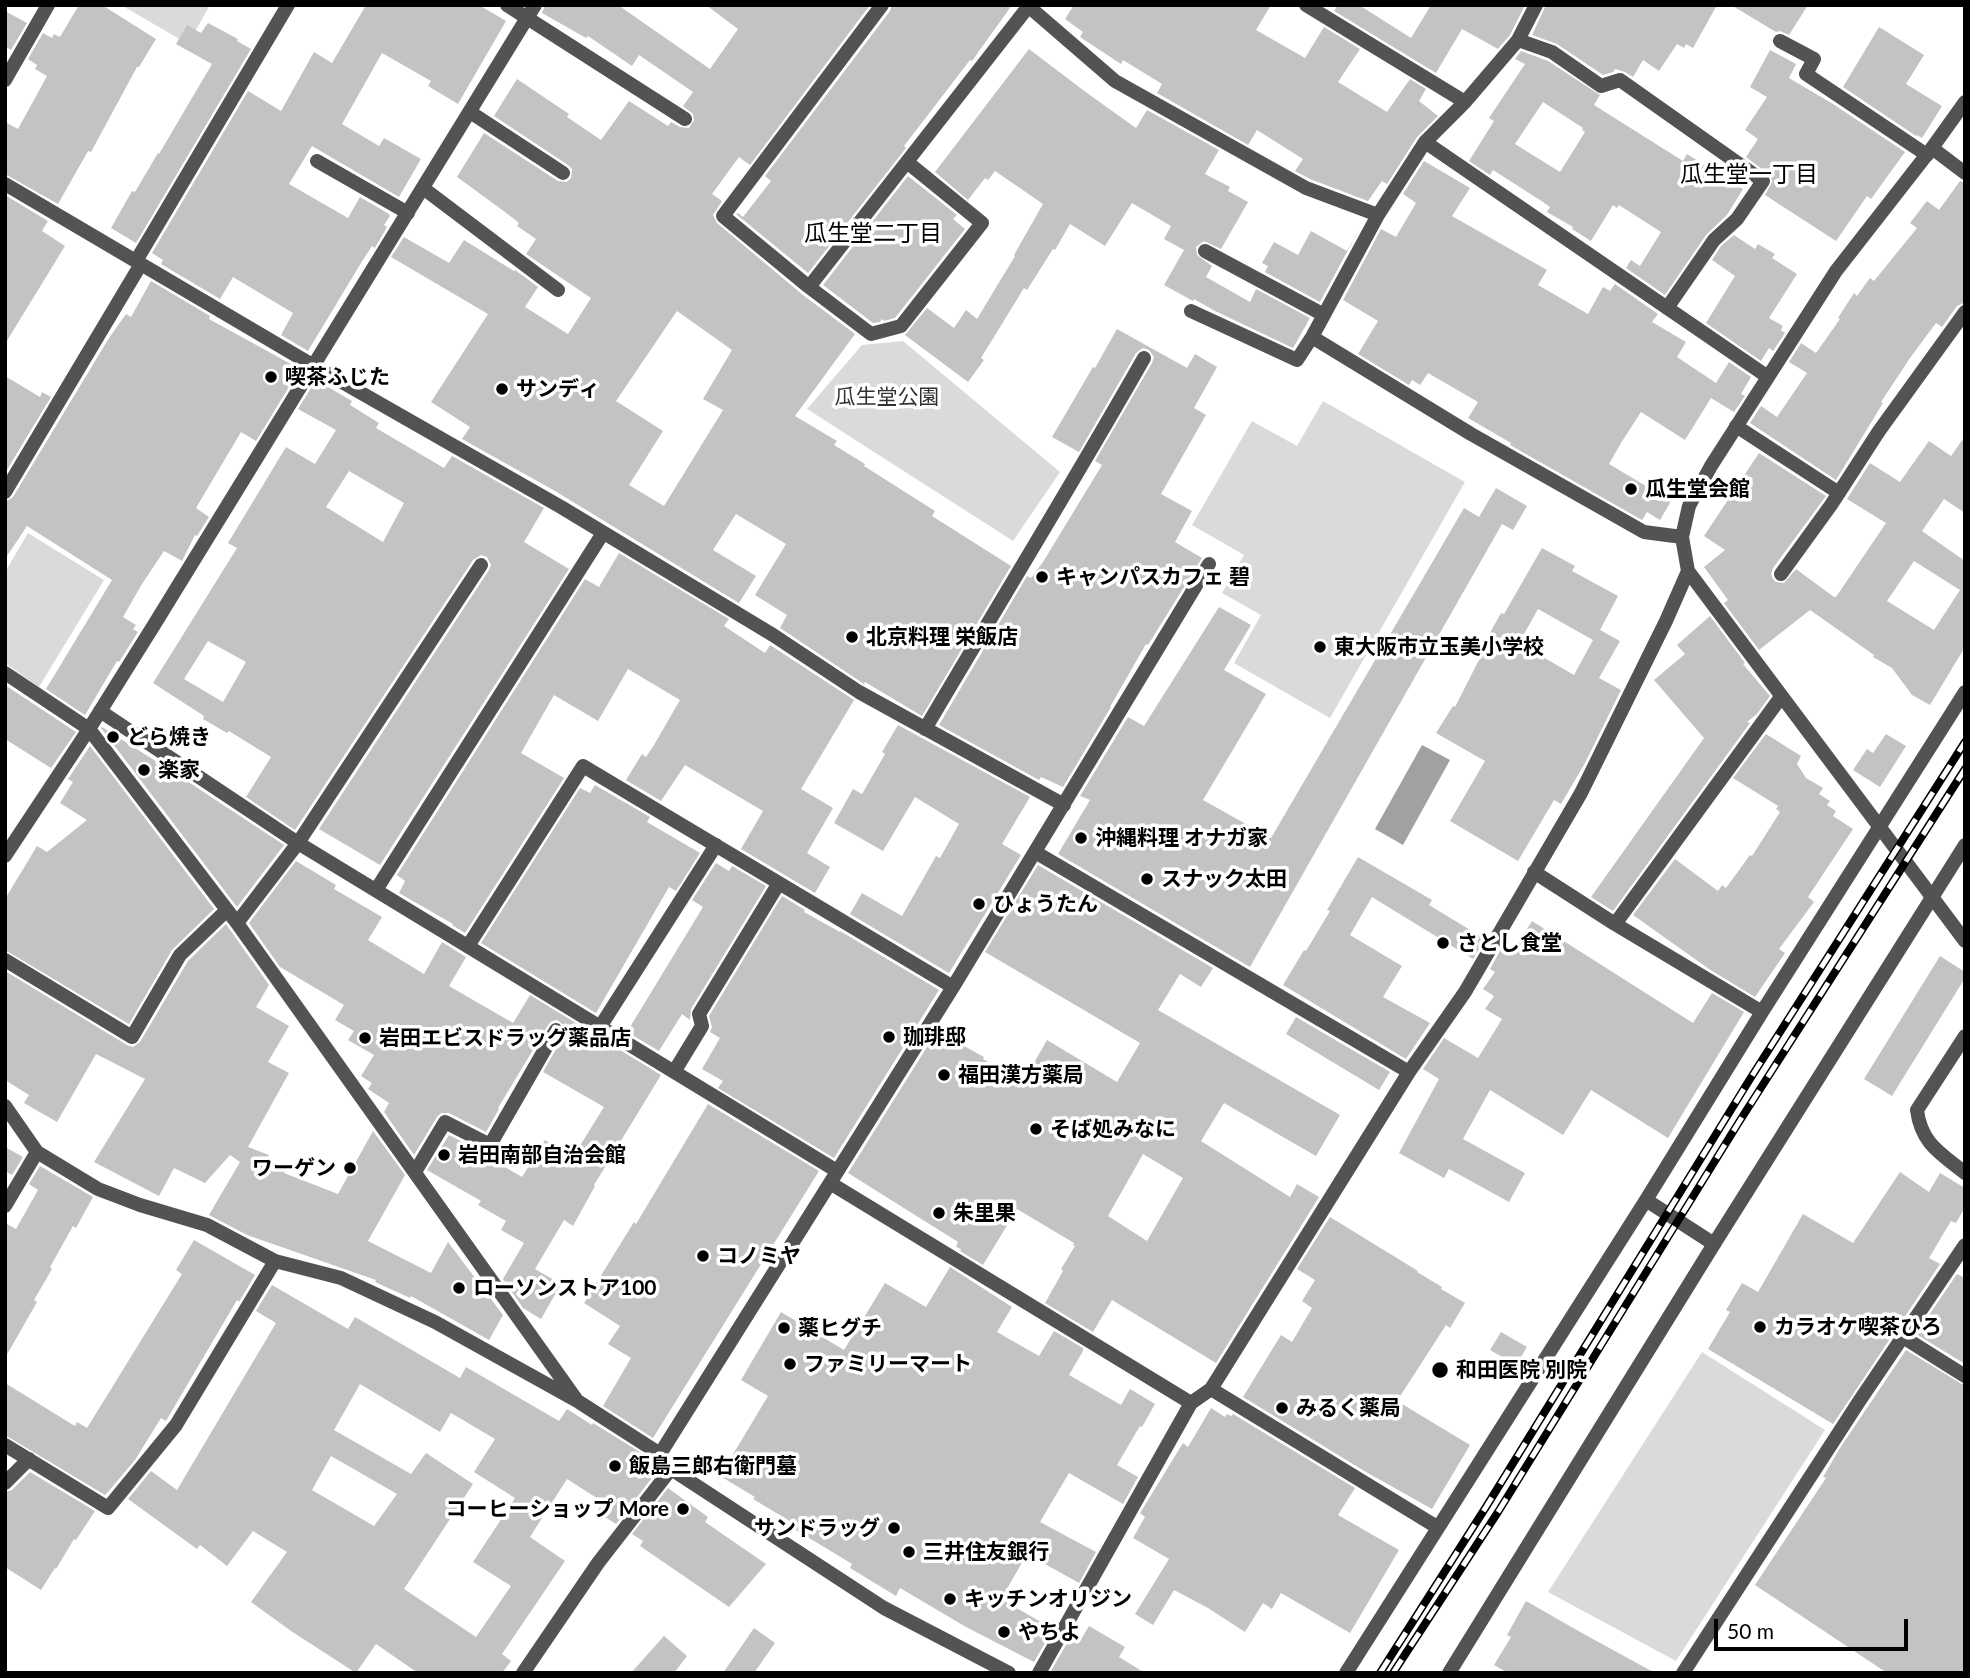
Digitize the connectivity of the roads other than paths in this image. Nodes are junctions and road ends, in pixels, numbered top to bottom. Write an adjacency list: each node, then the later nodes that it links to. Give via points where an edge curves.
1 (48, 5): 11 (street)
2 (288, 5): 27 (street)
3 (507, 5): 8 (street)
4 (882, 5): 28 (street, via 723,216)
5 (1306, 5): 12 (street)
6 (1536, 5): 9 (street)
7 (1027, 6): 19 (street); 25 (street, via 1115,81 1306,188)
8 (531, 11): 14 (street); 15 (street)
9 (1518, 40): 12 (street); 30 (street, via 1552,52 1601,86 1620,80 1763,181 1737,219 1714,240)
10 (1780, 41): 17 (street, via 1814,59 1805,74)
11 (5, 80)
12 (1465, 102): 16 (street)
13 (1965, 102): 17 (street)
14 (470, 112): 20 (street); 23 (street)
15 (685, 119)
16 (1425, 142): 25 (street); 30 (street)
17 (1930, 151): 21 (street); 37 (street, via 1836,271)
18 (317, 161): 24 (street)
19 (907, 162): 28 (street); 28 (street, via 982,223 901,326 871,334)
20 (564, 173)
21 (1965, 173)
22 (5, 184): 27 (street)
23 (423, 188): 24 (street); 29 (street)
24 (408, 213): 36 (street)
25 (1378, 215): 33 (street)
26 (1205, 251): 33 (street)
27 (138, 263): 36 (street); 39 (street)
28 (809, 287)
29 (558, 290)
30 (1667, 308): 37 (street)
31 (1191, 310): 34 (street, via 1297,360)
32 (1965, 312): 40 (street)
33 (1324, 315): 34 (street)
34 (1312, 337): 42 (street, via 1644,532)
35 (1144, 358): 52 (street)
36 (314, 366): 41 (street); 50 (street)
37 (1768, 377): 38 (street)
38 (1736, 426): 40 (street); 42 (street, via 1689,506)
39 (5, 492)
40 (1839, 493): 46 (street)
41 (603, 533): 52 (street); 62 (street)
42 (1682, 537): 45 (street)
43 (1209, 564): 53 (street)
44 (481, 565): 55 (street)
45 (1688, 571): 49 (street); 60 (street, via 1581,793)
46 (1781, 574)
47 (5, 673): 51 (street)
48 (1965, 692): 54 (street)
49 (1781, 696): 54 (street); 66 (street)
50 (100, 711): 51 (street); 55 (street)
51 (89, 729): 59 (street); 64 (street)
52 (925, 729): 53 (street)
53 (1064, 805): 58 (street)
54 (1880, 826): 63 (street); 71 (street)
55 (298, 843): 62 (street); 65 (street)
56 (716, 845): 61 (street); 68 (street, via 583,766); 72 (street)
57 (1965, 845): 63 (street)
58 (1035, 852): 70 (street); 76 (street)
59 (5, 856)
60 (1534, 872): 66 (street); 76 (street, via 1465,992)
61 (779, 883): 70 (street); 75 (street, via 699,1014 702,1027)
62 (376, 891): 68 (street)
63 (1933, 896): 67 (street); 84 (street)
64 (228, 910): 65 (street); 69 (street, via 180,955 132,1037)
65 (237, 923): 79 (street)
66 (1615, 924): 71 (street)
67 (1965, 941)
68 (468, 946): 72 (street)
69 (5, 960)
70 (953, 987): 81 (street)
71 (1762, 1012): 82 (street)
72 (600, 1027): 75 (street)
73 (556, 1030): 79 (street, via 489,1145 445,1122)
74 (1965, 1037): 80 (street, via 1917,1110 1930,1145)
75 (674, 1072): 81 (street)
76 (1409, 1072): 89 (street)
77 (5, 1106): 78 (street)
78 (37, 1152): 83 (street); 86 (street, via 98,1189 207,1225)
79 (415, 1172): 90 (street)
80 (1965, 1173)
81 (833, 1177): 91 (street); 93 (street)
82 (1646, 1200): 84 (street); 97 (street)
83 (5, 1206)
84 (1714, 1244): 102 (street)
85 (1965, 1245): 87 (street)
86 (275, 1261): 90 (street, via 341,1278 435,1322); 94 (street, via 176,1425 108,1507)
87 (1903, 1337): 88 (street); 103 (street)
88 (1965, 1376)
89 (1210, 1389): 91 (street); 97 (street)
90 (579, 1402): 93 (street)
91 (1191, 1403): 100 (street)
92 (5, 1445): 94 (street)
93 (660, 1454): 95 (street)
94 (29, 1459): 96 (street)
95 (671, 1468): 98 (street, via 598,1563); 99 (street, via 884,1608)
96 (5, 1483)
97 (1437, 1527): 101 (street)
98 (523, 1673)
99 (1009, 1673)
100 (1039, 1673)
101 (1346, 1673)
102 (1449, 1673)
103 (1683, 1673)

